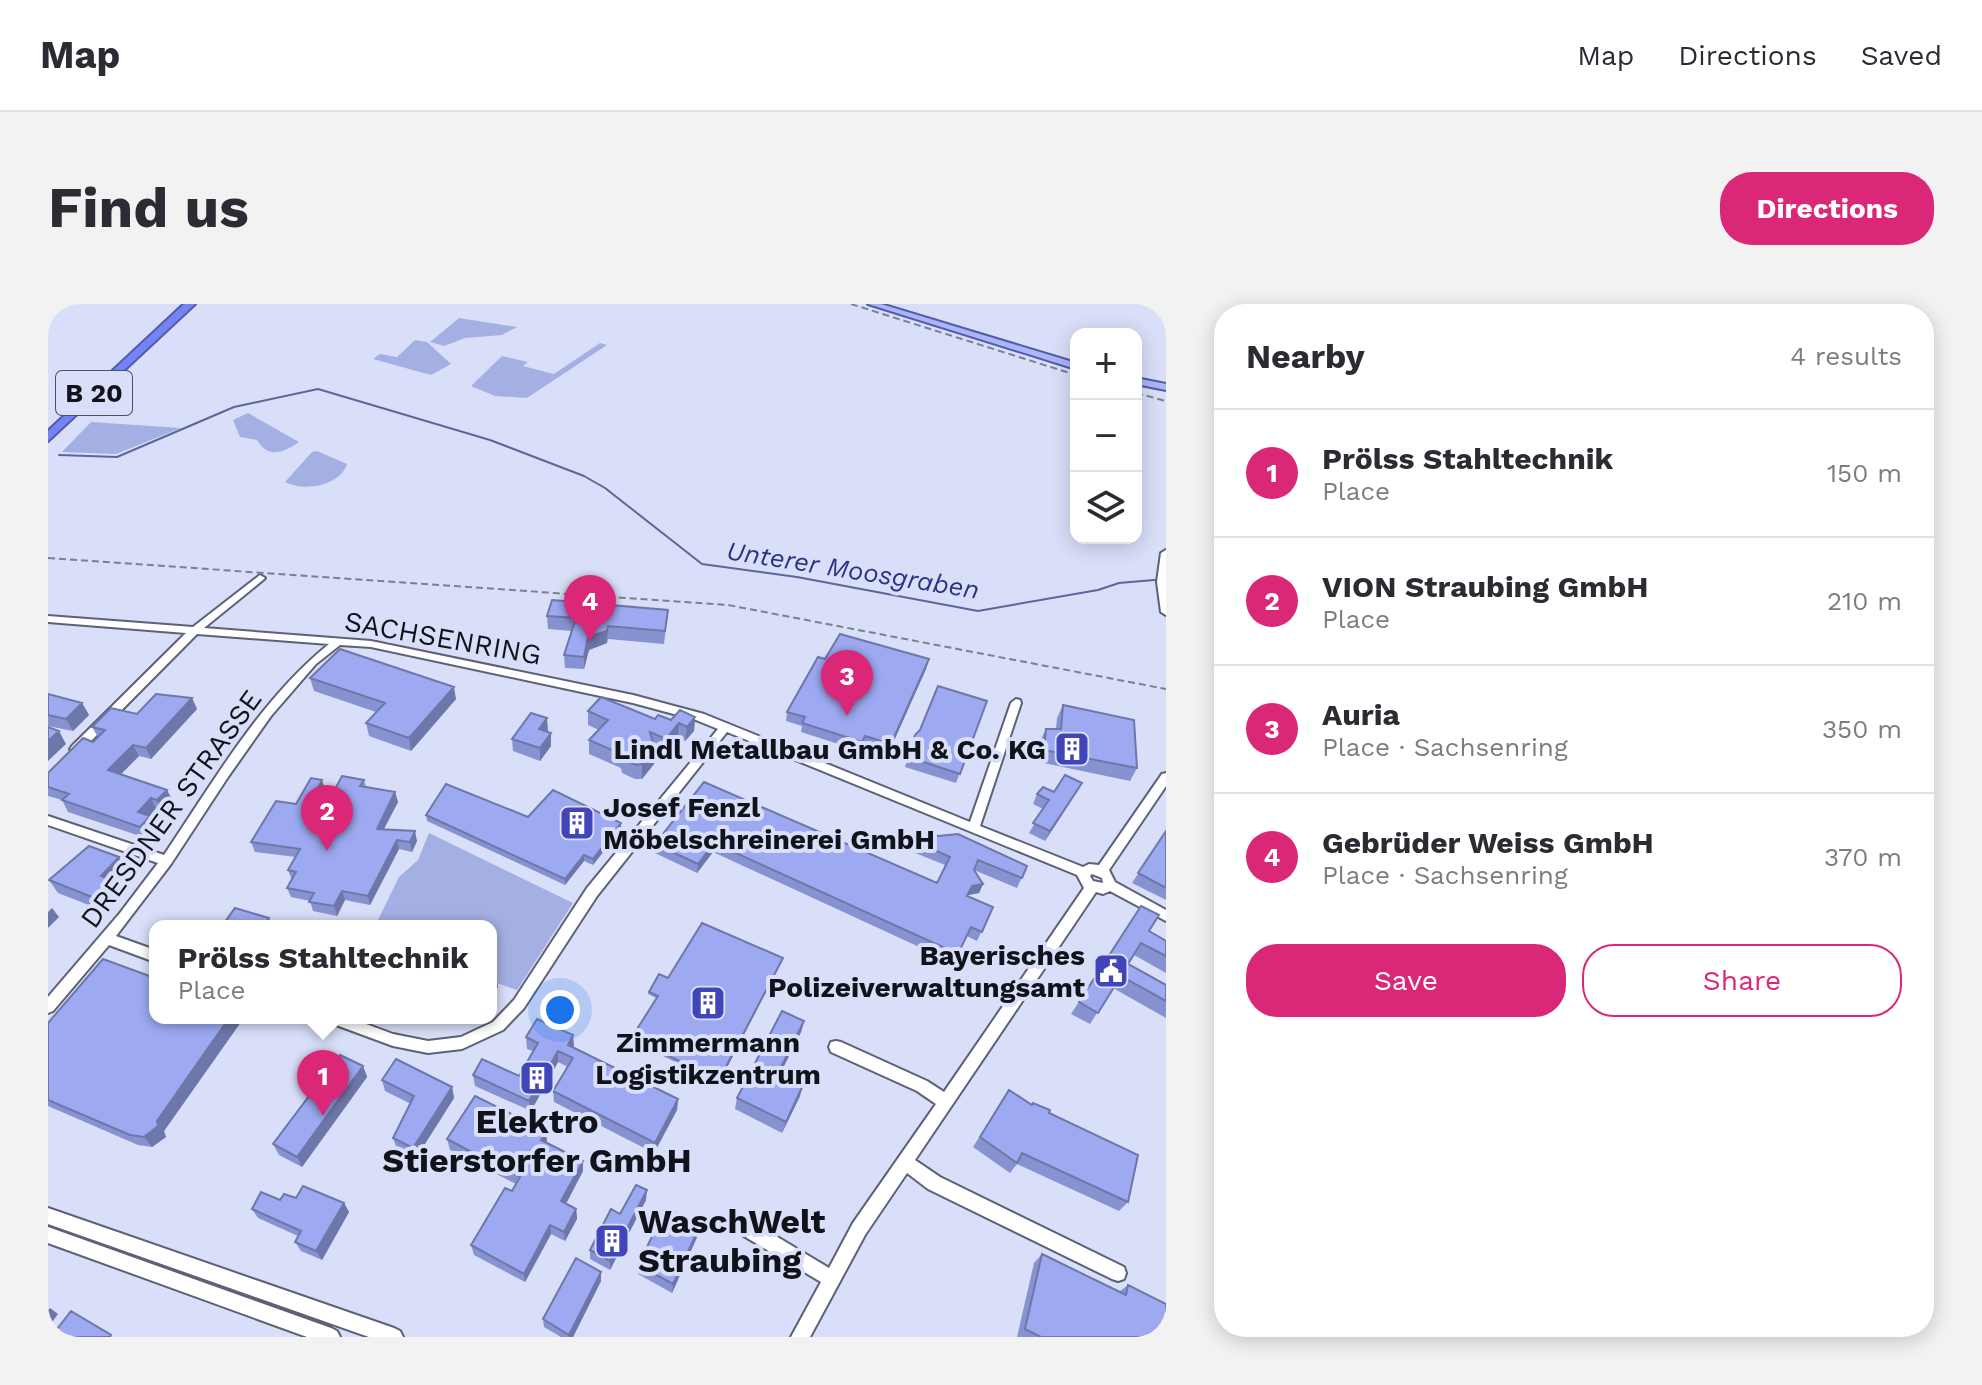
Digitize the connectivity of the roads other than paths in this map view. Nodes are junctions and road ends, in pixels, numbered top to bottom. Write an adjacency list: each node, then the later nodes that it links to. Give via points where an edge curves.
1 (190, 304): 6 (highway, B 20)
2 (872, 304): 3 (main road)
3 (1070, 364)
4 (1142, 382): 5 (main road)
5 (1166, 387)
6 (48, 437)
7 (1166, 553): 9 (street)
8 (260, 578): 11 (street)
9 (1166, 612)
10 (48, 619): 11 (street, SACHSENRING)
11 (198, 629): 12 (street, SACHSENRING); 15 (street)
12 (336, 643): 14 (street, SACHSENRING, via 371,644 633,699); 19 (street, DRESDNER STRASSE, via 265,717)
13 (1016, 703): 18 (street)
14 (725, 728): 18 (street, SACHSENRING); 27 (street, via 592,892 519,1004 498,1026 462,1043 428,1047)
15 (69, 755)
16 (1166, 777): 20 (street)
17 (48, 820): 19 (street)
18 (973, 829): 21 (street, SACHSENRING)
19 (167, 861): 24 (street, DRESDNER STRASSE)
20 (1102, 871): 21 (street, via 1095,869); 22 (street)
21 (1088, 880): 22 (street, via 1103,889); 29 (street)
22 (1110, 885): 23 (street)
23 (1166, 916)
24 (108, 939): 25 (street); 26 (street, DRESDNER STRASSE)
25 (149, 954)
26 (48, 1007)
27 (349, 1024)
28 (836, 1047): 29 (street)
29 (946, 1102): 30 (street)
30 (905, 1162): 34 (street, via 934,1183); 35 (street)
31 (48, 1216): 37 (street)
32 (743, 1226): 35 (street)
33 (48, 1235): 36 (street)
34 (1118, 1273)
35 (830, 1278): 38 (street)
36 (331, 1337)
37 (394, 1337)
38 (800, 1337)

